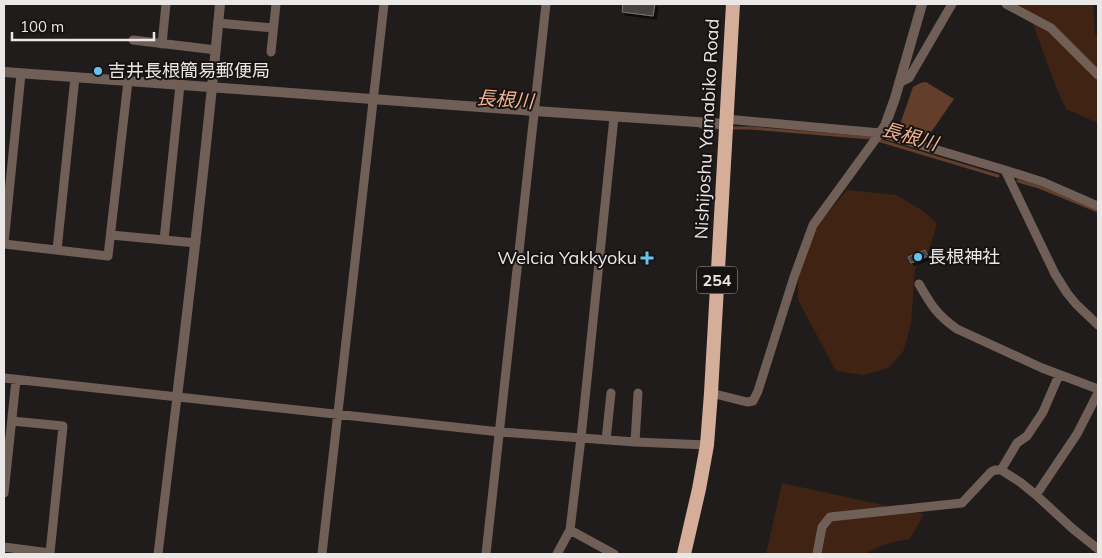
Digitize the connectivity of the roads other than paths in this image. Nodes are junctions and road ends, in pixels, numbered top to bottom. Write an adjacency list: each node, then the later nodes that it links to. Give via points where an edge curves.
1 (166, 4): 13 (street)
2 (220, 4): 10 (street)
3 (276, 4): 11 (street)
4 (384, 4): 24 (street)
5 (546, 4): 25 (street)
6 (733, 4): 27 (highway, Nishijoshu Yamabiko Road / 254)
7 (922, 4): 21 (street)
8 (952, 4): 21 (street, via 909,78)
9 (1006, 4): 18 (street, via 1051,28)
10 (218, 23): 11 (street); 14 (street)
11 (273, 28): 15 (street)
12 (132, 40): 13 (street)
13 (162, 44): 14 (street)
14 (216, 50): 23 (street)
15 (271, 52)
16 (4, 72): 17 (street)
17 (21, 74): 19 (street); 33 (street)
18 (1098, 75)
19 (75, 77): 20 (street); 35 (street)
20 (128, 80): 22 (street); 31 (street)
21 (899, 83): 28 (street)
22 (180, 85): 23 (street); 32 (street)
23 (213, 87): 24 (street); 34 (street)
24 (373, 99): 25 (street); 47 (street)
25 (535, 111): 26 (street); 49 (street)
26 (614, 117): 27 (street); 50 (street)
27 (726, 122): 28 (street); 44 (highway, Nishijoshu Yamabiko Road / 254)
28 (880, 133): 29 (street); 44 (street, via 813,225 753,401)
29 (1005, 170): 30 (street); 37 (street, via 1054,274 1076,304)
30 (1098, 206)
31 (111, 235): 32 (street); 35 (street, via 108,256)
32 (164, 240): 34 (street)
33 (4, 243): 35 (street)
34 (196, 243): 45 (street)
35 (57, 250)
36 (919, 284): 38 (street, via 932,307 957,329)
37 (1098, 325)
38 (1059, 375): 41 (street); 54 (street, via 1042,412 1027,436 1017,443)
39 (4, 378): 40 (street)
40 (16, 380): 45 (street); 48 (street)
41 (1098, 389)
42 (611, 393): 51 (street)
43 (638, 393): 52 (street)
44 (711, 393): 53 (highway, Nishijoshu Yamabiko Road / 254)
45 (177, 397): 47 (street); 60 (street)
46 (1097, 398): 56 (street)
47 (338, 415): 49 (street); 61 (street)
48 (12, 422): 55 (street); 58 (street, via 63,426 50,553)
49 (500, 432): 50 (street); 62 (street)
50 (581, 438): 51 (street); 57 (street)
51 (606, 440): 52 (street)
52 (635, 442): 53 (street)
53 (707, 445): 65 (highway, Nishijoshu Yamabiko Road / 254)
54 (1001, 470): 56 (street); 66 (street, via 991,472 962,503 830,517 822,527)
55 (4, 493)
56 (1036, 495): 59 (street)
57 (570, 530): 63 (street); 64 (street)
58 (4, 547)
59 (1098, 549)
60 (158, 554)
61 (322, 554)
62 (486, 554)
63 (557, 554)
64 (614, 554)
65 (684, 554)
66 (817, 554)

